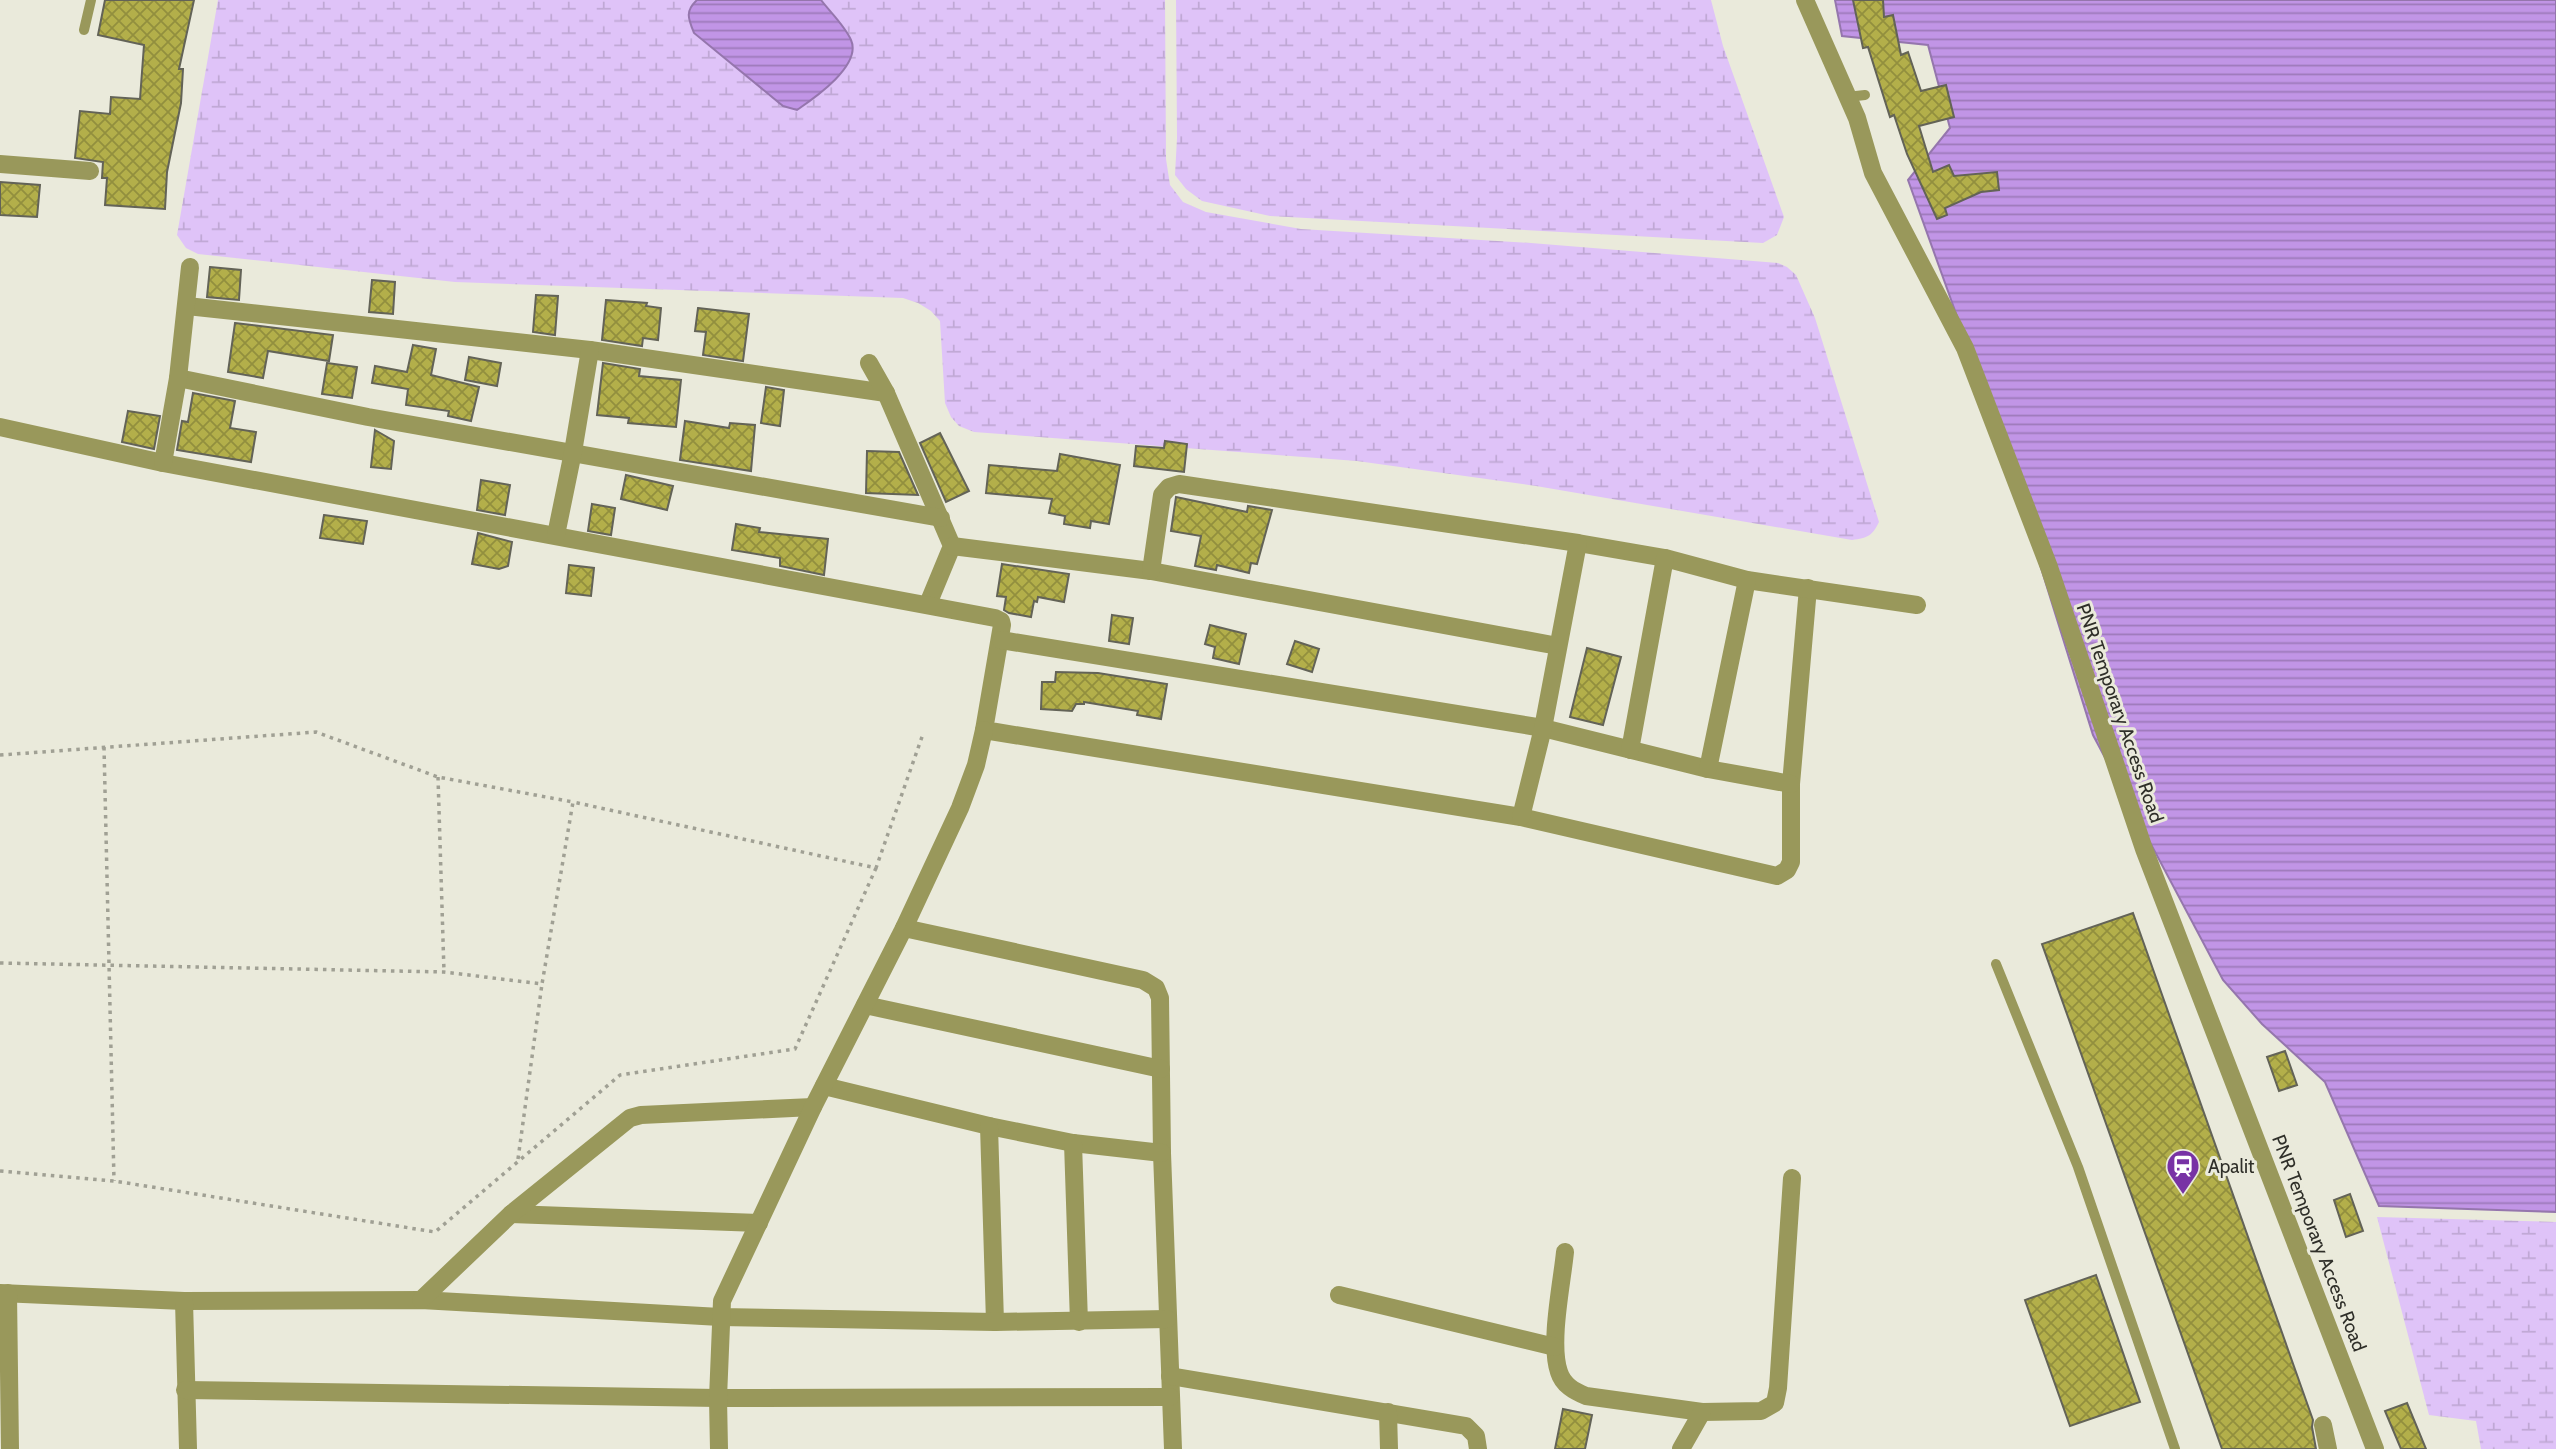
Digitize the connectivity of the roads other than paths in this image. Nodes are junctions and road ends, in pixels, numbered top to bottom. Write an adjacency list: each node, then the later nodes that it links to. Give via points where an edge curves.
1 (91, 0): 3 (lane)
2 (1805, 0): 72 (street, PNR Temporary Access Road, via 1856,96 1857,118 1873,173 1965,348 2049,567 2144,849)
3 (84, 30)
4 (0, 164): 5 (street)
5 (90, 171)
6 (190, 267): 7 (street)
7 (187, 306): 8 (street); 10 (street)
8 (590, 350): 11 (street); 13 (street)
9 (869, 363): 11 (street)
10 (178, 378): 13 (street); 14 (street)
11 (886, 393): 15 (street)
12 (0, 427): 14 (street)
13 (573, 452): 15 (street); 16 (street)
14 (163, 463): 16 (street)
15 (941, 518): 18 (street)
16 (556, 535): 23 (street)
17 (1578, 543): 19 (street); 20 (street, via 1179,484 1162,495); 26 (street)
18 (952, 546): 20 (street); 23 (street)
19 (1665, 558): 21 (street); 29 (street)
20 (1151, 571): 26 (street)
21 (1746, 580): 22 (street); 30 (street)
22 (1808, 588): 24 (street); 31 (street)
23 (928, 604): 25 (street, via 1001,621)
24 (1917, 605)
25 (1001, 640): 27 (street); 28 (street)
26 (1558, 646): 27 (street)
27 (1543, 728): 29 (street); 32 (street)
28 (984, 730): 32 (street); 33 (street, via 960,808)
29 (1630, 750): 30 (street)
30 (1708, 769): 31 (street)
31 (1791, 784): 32 (street, via 1791,862 1777,876)
32 (1521, 817)
33 (904, 928): 35 (street); 36 (street, via 1143,980 1156,988 1160,998)
34 (1996, 964): 70 (lane, via 2078,1167)
35 (865, 1005): 36 (street); 37 (street)
36 (1161, 1069): 41 (street)
37 (824, 1086): 38 (street); 39 (street)
38 (813, 1107): 43 (street, via 630,1118); 44 (street)
39 (989, 1126): 40 (street); 52 (street)
40 (1073, 1143): 41 (street); 53 (street)
41 (1162, 1153): 51 (street)
42 (1792, 1178): 61 (street, via 1775,1403 1761,1411)
43 (511, 1214): 44 (street); 48 (street)
44 (759, 1223): 50 (street, via 722,1301)
45 (1565, 1252): 54 (street)
46 (4, 1293): 49 (street); 56 (street)
47 (1339, 1295): 54 (street)
48 (421, 1300): 49 (street); 50 (street)
49 (184, 1301): 57 (street)
50 (720, 1317): 52 (street); 59 (street)
51 (1167, 1319): 53 (street); 55 (street)
52 (995, 1322): 53 (street)
53 (1079, 1322)
54 (1555, 1347): 61 (street, via 1559,1373 1570,1389 1586,1396)
55 (1170, 1376): 58 (street); 60 (street)
56 (5, 1388): 63 (street)
57 (185, 1390): 59 (street); 64 (street)
58 (1170, 1397): 59 (street); 66 (street)
59 (718, 1398): 65 (street)
60 (1388, 1412): 67 (street); 68 (street, via 1466,1426 1476,1436)
61 (1702, 1412): 69 (street)
62 (2323, 1425): 71 (street)
63 (10, 1449)
64 (188, 1449)
65 (719, 1449)
66 (1173, 1449)
67 (1389, 1449)
68 (1478, 1449)
69 (1681, 1449)
70 (2175, 1449)
71 (2328, 1449)
72 (2375, 1449)

